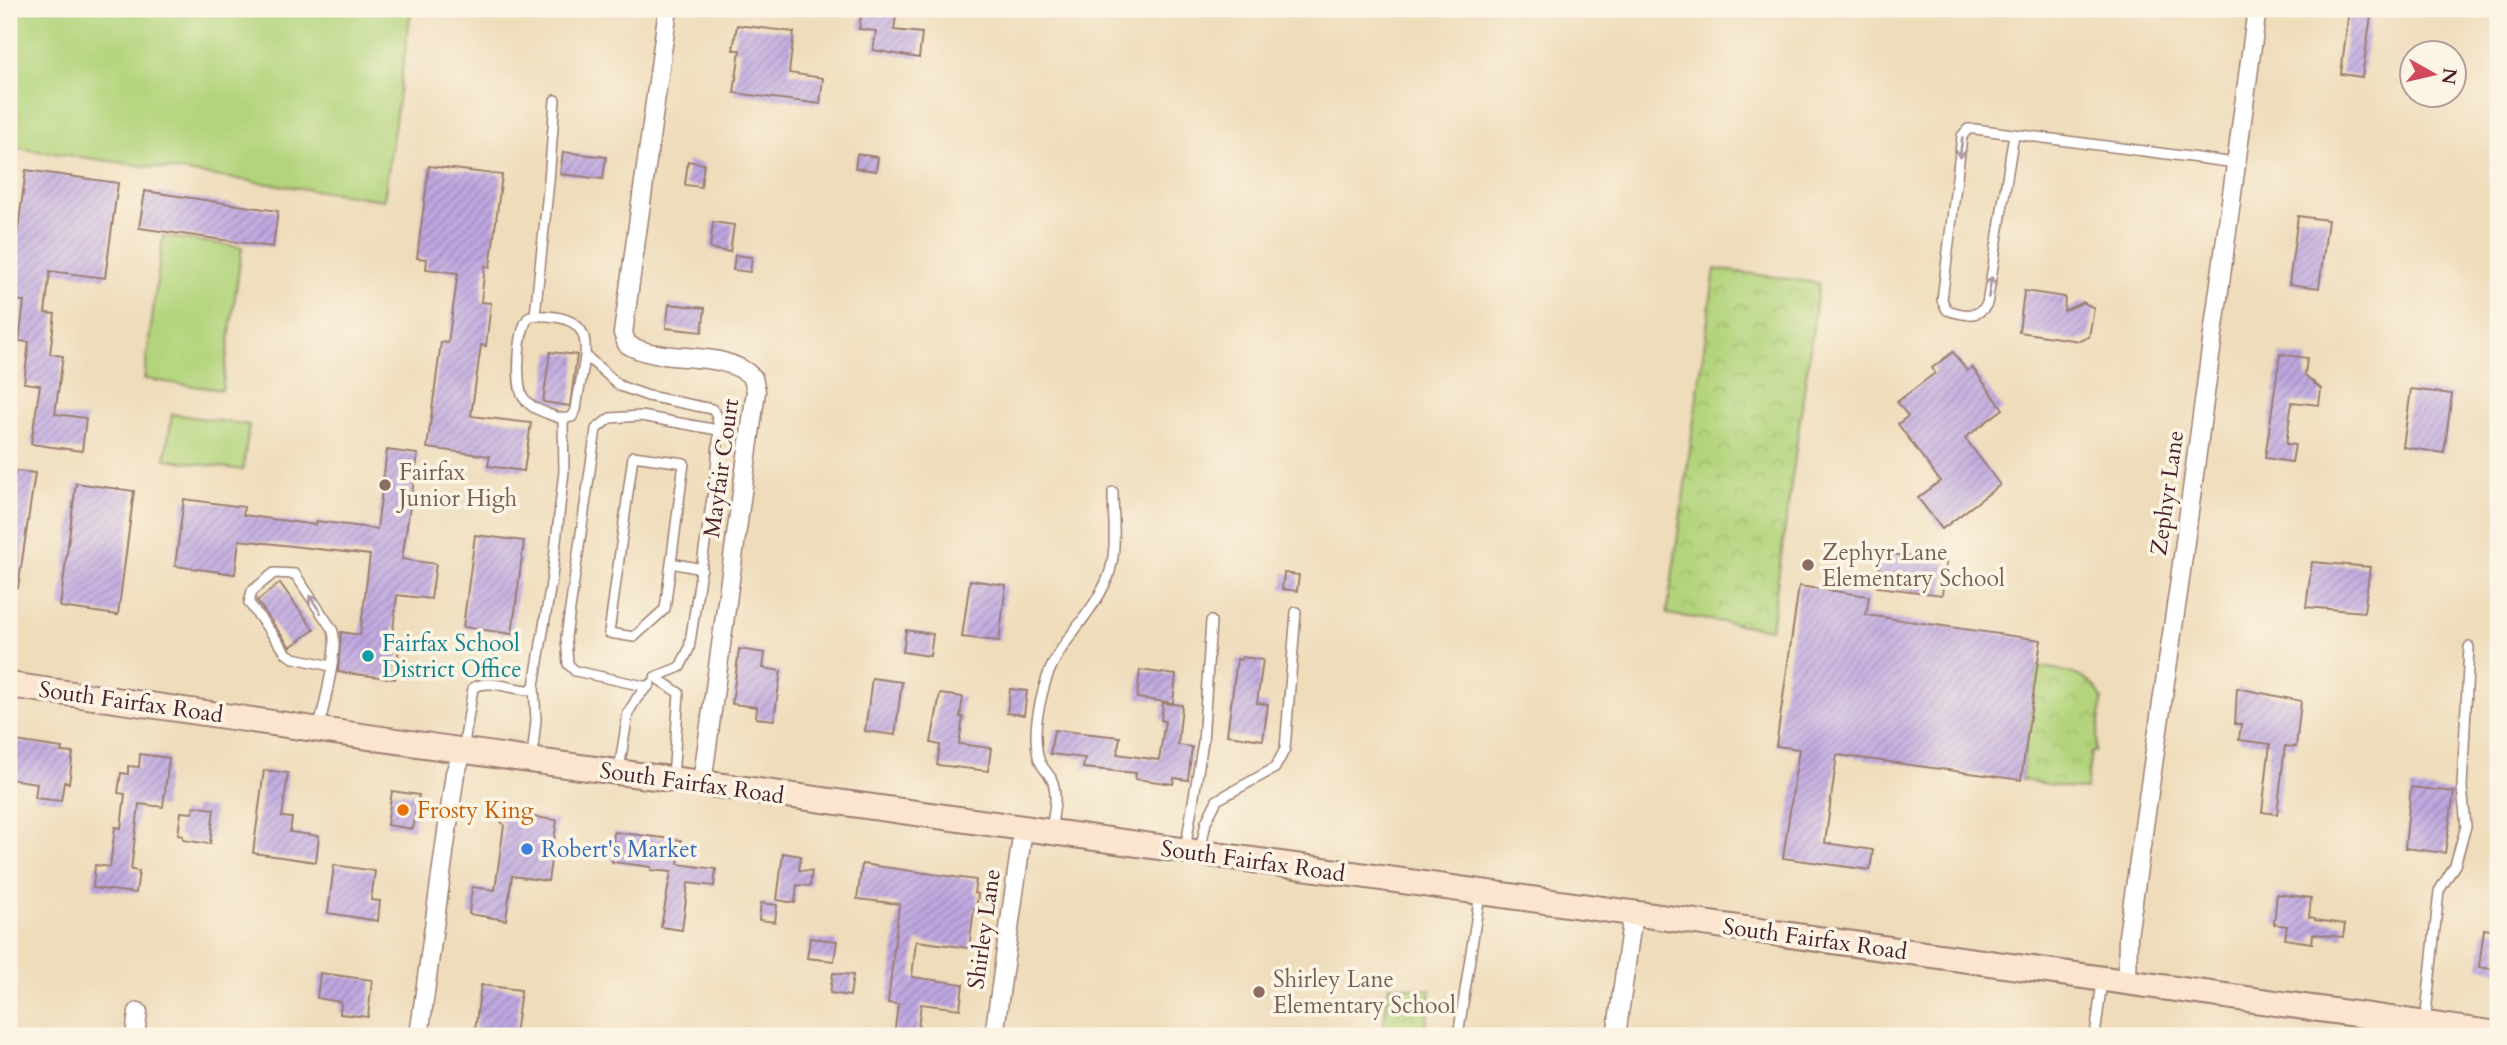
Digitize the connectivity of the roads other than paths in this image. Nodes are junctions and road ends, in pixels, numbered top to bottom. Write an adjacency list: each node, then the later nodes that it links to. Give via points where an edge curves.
1 (668, 9): 26 (street, Mayfair Court, via 624,338 626,344 642,351 740,368 753,378 756,391)
2 (2257, 9): 5 (street, Zephyr Lane)
3 (555, 100): 6 (lane)
4 (2014, 134): 4 (lane, one-way to 4, via 1968,129 1962,136 1942,300 1947,310 1974,315 1987,304); 5 (lane)
5 (2236, 163): 33 (street, Zephyr Lane, via 2128,936)
6 (534, 315): 7 (lane, via 579,325); 8 (lane, via 524,322 520,390 532,407)
7 (586, 356): 8 (lane, via 576,410); 9 (lane, via 620,386 712,409)
8 (563, 420): 19 (lane, via 564,471)
9 (718, 430): 12 (lane); 20 (lane, via 641,416 610,418 596,429 566,636 568,664 575,671)
10 (1113, 492): 28 (lane, via 1109,575 1065,641 1044,684 1036,723 1040,764 1054,789)
11 (671, 563): 11 (lane, via 684,463 633,456 609,633 634,637 665,609); 12 (lane)
12 (702, 569): 17 (lane, via 689,649 680,667)
13 (1296, 612): 29 (lane, via 1285,749 1275,768 1217,800)
14 (1211, 621): 29 (lane)
15 (2469, 647): 35 (lane, via 2462,787 2466,826 2455,865 2439,891)
16 (331, 666): 16 (lane, one-way to 16, via 336,637 295,574 274,573 252,591 249,603 287,654); 21 (lane)
17 (655, 677): 20 (lane); 25 (lane, via 679,693)
18 (9, 685): 21 (street, South Fairfax Road)
19 (534, 686): 22 (lane, via 530,691 489,684 473,688); 23 (lane)
20 (648, 687): 24 (lane, via 628,713)
21 (319, 729): 22 (street, South Fairfax Road)
22 (463, 752): 23 (street, South Fairfax Road); 39 (street, via 455,773)
23 (532, 760): 24 (street, South Fairfax Road)
24 (619, 773): 25 (street, South Fairfax Road)
25 (673, 779): 26 (street, South Fairfax Road)
26 (702, 783): 27 (street, South Fairfax Road)
27 (1023, 829): 28 (street, South Fairfax Road); 40 (street, Shirley Lane)
28 (1051, 833): 29 (street, South Fairfax Road)
29 (1192, 852): 30 (street, South Fairfax Road)
30 (1480, 892): 31 (street, South Fairfax Road); 41 (lane)
31 (1633, 914): 32 (street, South Fairfax Road); 42 (street)
32 (2102, 979): 33 (street, South Fairfax Road); 43 (lane)
33 (2127, 983): 36 (street, South Fairfax Road)
34 (138, 1013): 38 (street)
35 (2425, 1024): 36 (street, South Fairfax Road); 37 (street, South Fairfax Road)
36 (2377, 1027)
37 (2498, 1034)
38 (135, 1036)
39 (419, 1036)
40 (994, 1036)
41 (1458, 1036)
42 (1616, 1036)
43 (2095, 1036)

